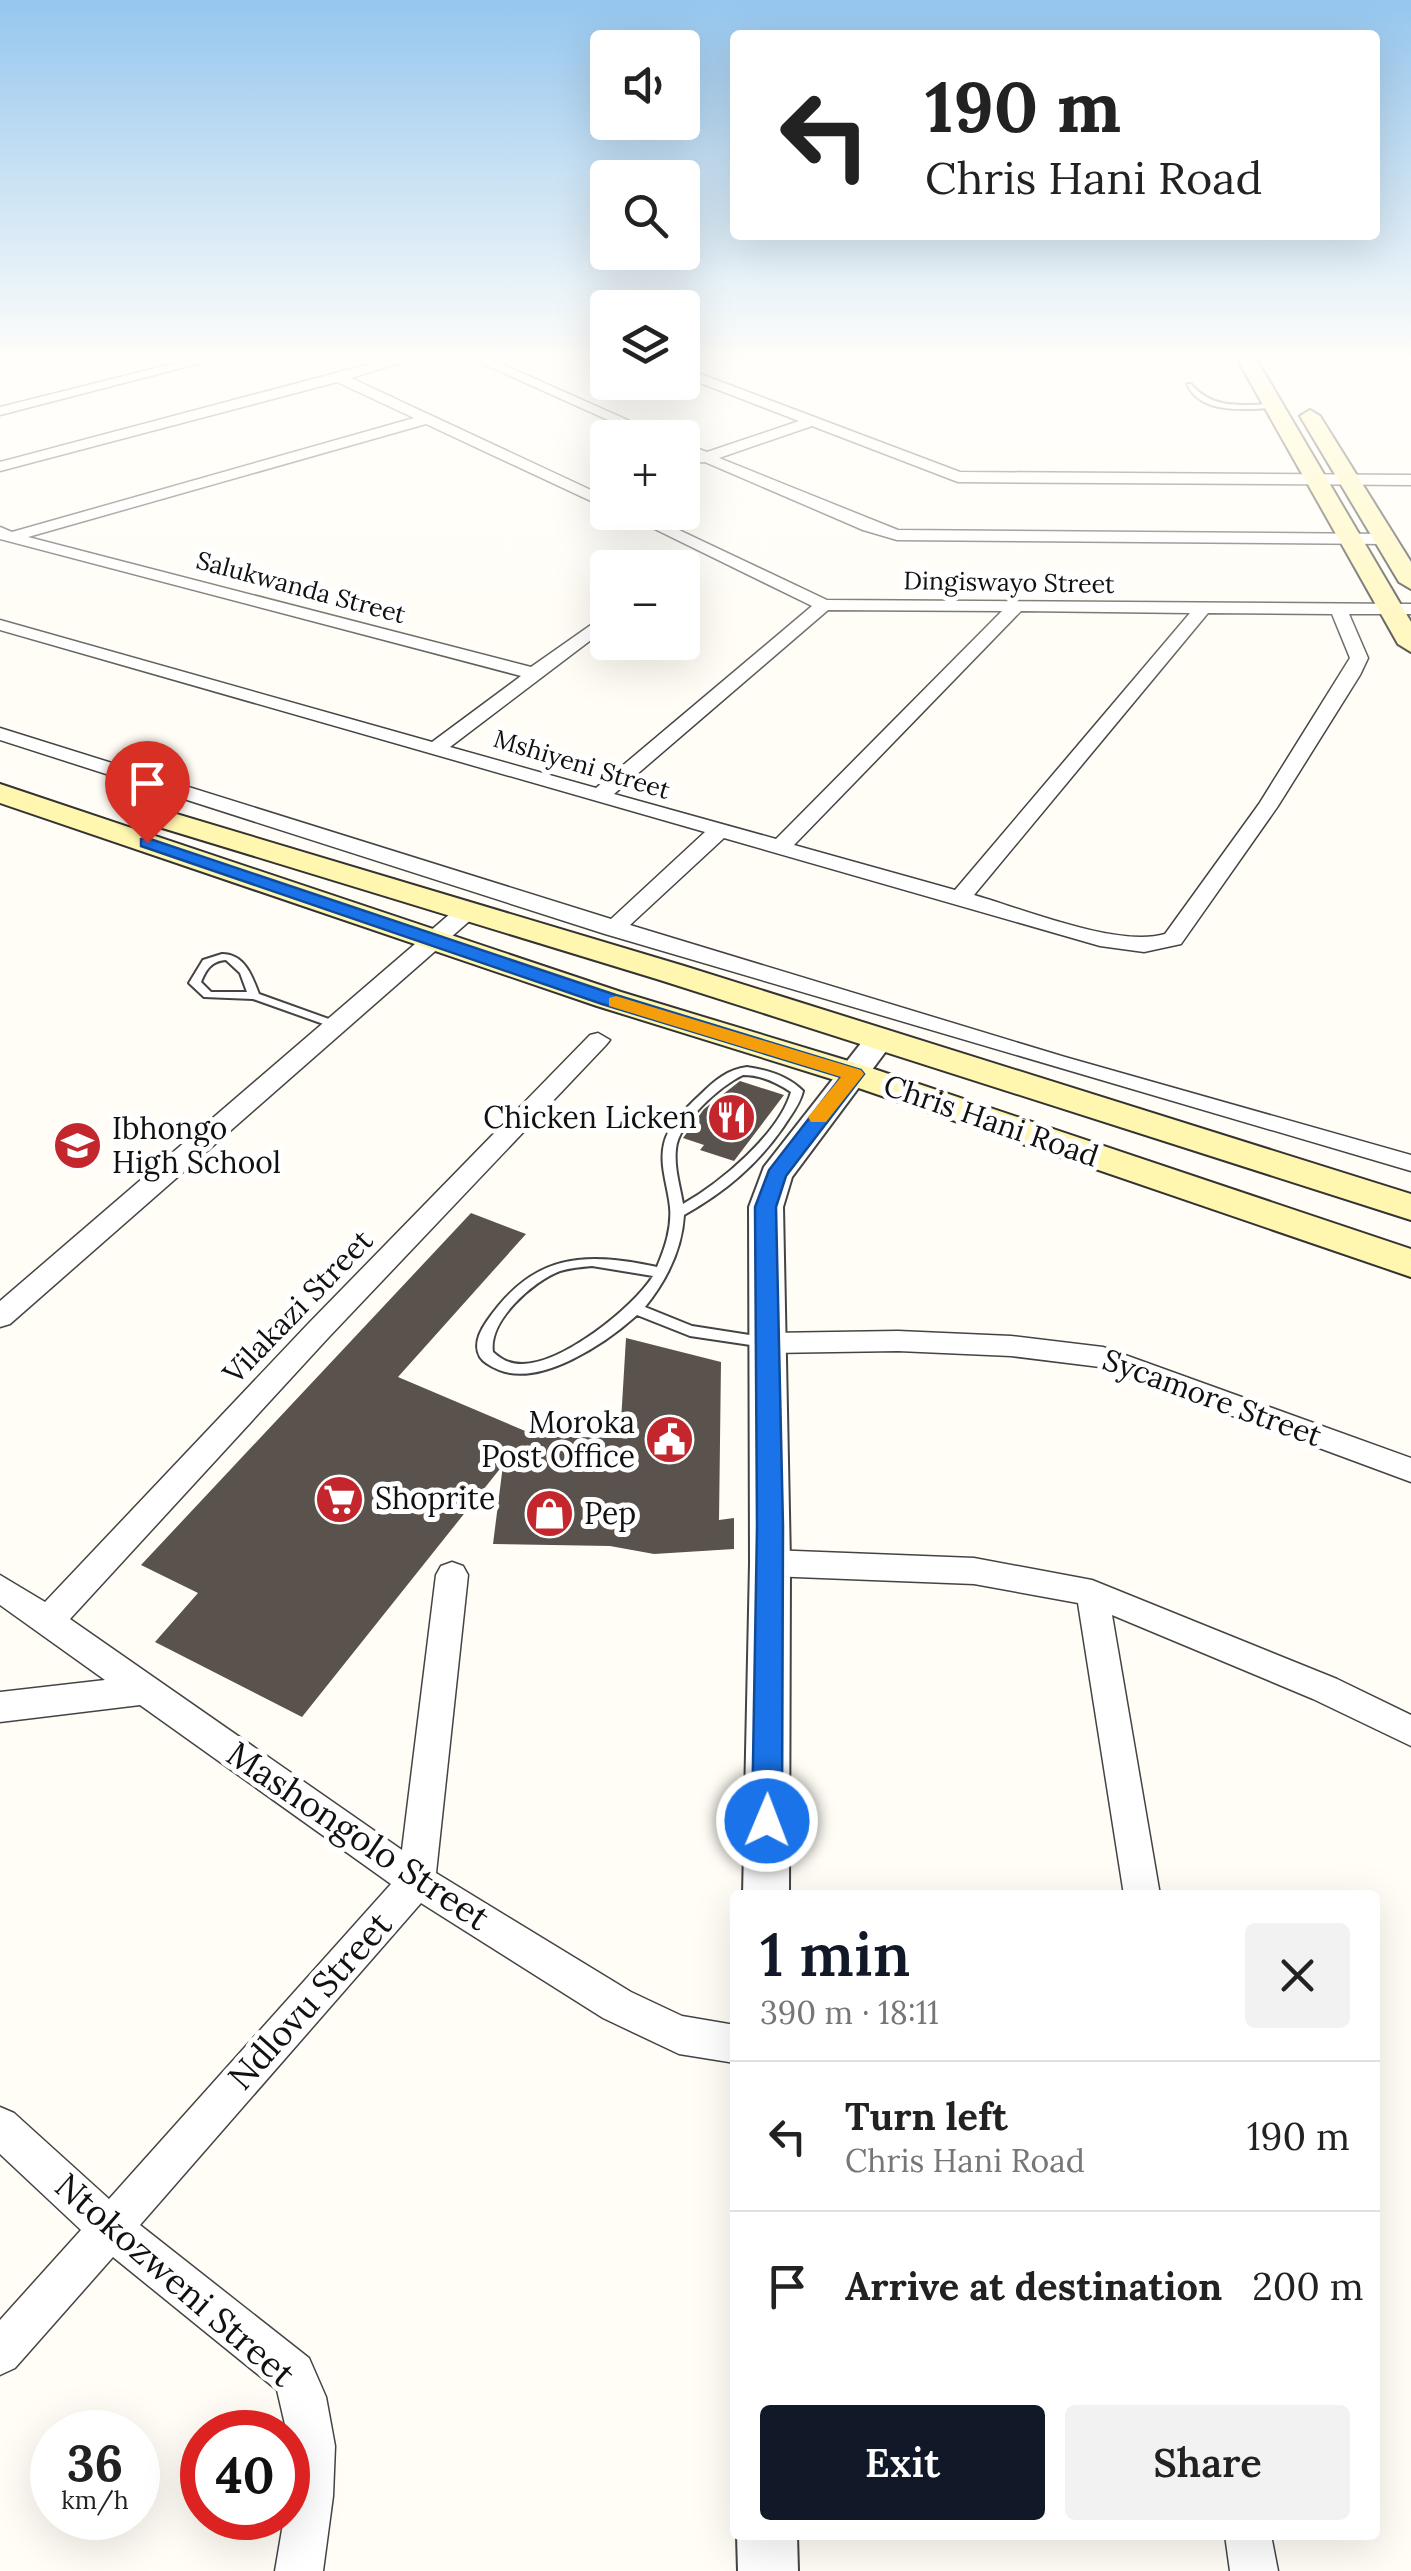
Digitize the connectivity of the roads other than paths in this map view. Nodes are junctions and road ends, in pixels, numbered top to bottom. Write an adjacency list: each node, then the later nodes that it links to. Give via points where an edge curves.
1 (216, 477): 12 (street)
2 (550, 477): 9 (street)
3 (752, 477): 13 (street, via 897,534)
4 (965, 477): 5 (street)
5 (1316, 479): 6 (street); 13 (main road)
6 (1348, 479): 7 (street); 14 (main road)
7 (1411, 480)
8 (590, 493): 9 (street)
9 (587, 494): 10 (street)
10 (590, 495)
11 (657, 530): 16 (street, Dingiswayo Street, via 698,554)
12 (3, 536): 24 (street, Salukwanda Street)
13 (1350, 539): 14 (street); 20 (main road)
14 (1385, 539): 15 (main road)
15 (1411, 582)
16 (824, 605): 17 (street, Dingiswayo Street); 29 (street)
17 (1017, 606): 18 (street, Dingiswayo Street); 31 (street)
18 (1203, 608): 19 (street, Dingiswayo Street); 32 (street)
19 (1338, 608): 20 (street, Dingiswayo Street); 32 (street, Mshiyeni Street, via 1359,658 1351,675 1173,939 1150,946 1114,942)
20 (1401, 609): 23 (main road)
21 (0, 625): 26 (street, Mshiyeni Street)
22 (590, 631): 24 (street)
23 (1411, 644)
24 (532, 672): 26 (street)
25 (0, 734): 34 (street)
26 (438, 747): 29 (street, Mshiyeni Street)
27 (0, 769): 33 (main road, Chris Hani Road)
28 (0, 793): 35 (main road, Chris Hani Road)
29 (600, 796): 30 (street, Mshiyeni Street)
30 (720, 830): 31 (street, Mshiyeni Street); 34 (street)
31 (781, 846): 32 (street, Mshiyeni Street)
32 (960, 898)
33 (466, 912): 35 (street); 38 (main road, Chris Hani Road)
34 (613, 929): 41 (street, via 1161,1095)
35 (434, 940): 37 (street); 40 (main road, Chris Hani Road)
36 (254, 996): 36 (lane, via 208,995 195,983 204,963 229,956 245,972); 37 (lane)
37 (336, 1026): 47 (street)
38 (880, 1038): 40 (street); 42 (main road, Chris Hani Road)
39 (598, 1040): 54 (street, Vilakazi Street)
40 (854, 1074): 44 (main road, Chris Hani Road); 48 (street, via 776,1175 766,1207)
41 (1411, 1163)
42 (1411, 1207)
43 (678, 1213): 43 (lane, via 741,1173 794,1099 791,1085 742,1070 684,1122 670,1156); 45 (lane)
44 (1411, 1263)
45 (661, 1272): 46 (lane); 46 (lane, via 597,1261 562,1263 530,1279 485,1334 483,1346 498,1366 520,1371 562,1357)
46 (638, 1310): 48 (lane, via 690,1331)
47 (0, 1317)
48 (769, 1343): 49 (street, Sycamore Street, via 973,1344 1104,1357); 50 (street)
49 (1411, 1470)
50 (770, 1563): 53 (street, via 974,1571); 59 (street)
51 (452, 1575): 58 (street)
52 (0, 1588): 54 (street, Mashongolo Street)
53 (1092, 1593): 57 (street); 60 (street)
54 (48, 1621): 55 (street, Mashongolo Street)
55 (146, 1690): 56 (street); 58 (street, Mashongolo Street)
56 (0, 1707)
57 (1411, 1731)
58 (416, 1881): 61 (street, Mashongolo Street, via 617,2005 679,2036); 63 (street, Ndlovu Street)
59 (766, 1890)
60 (1141, 1890)
61 (730, 2043)
62 (0, 2127): 63 (street, Ntokozweni Street)
63 (108, 2226): 64 (street, Ndlovu Street); 67 (street, Ntokozweni Street, via 294,2374 307,2398 313,2483)
64 (0, 2352)
65 (768, 2540): 68 (street)
66 (1249, 2540): 69 (street)
67 (299, 2571)
68 (768, 2571)
69 (1254, 2571)

